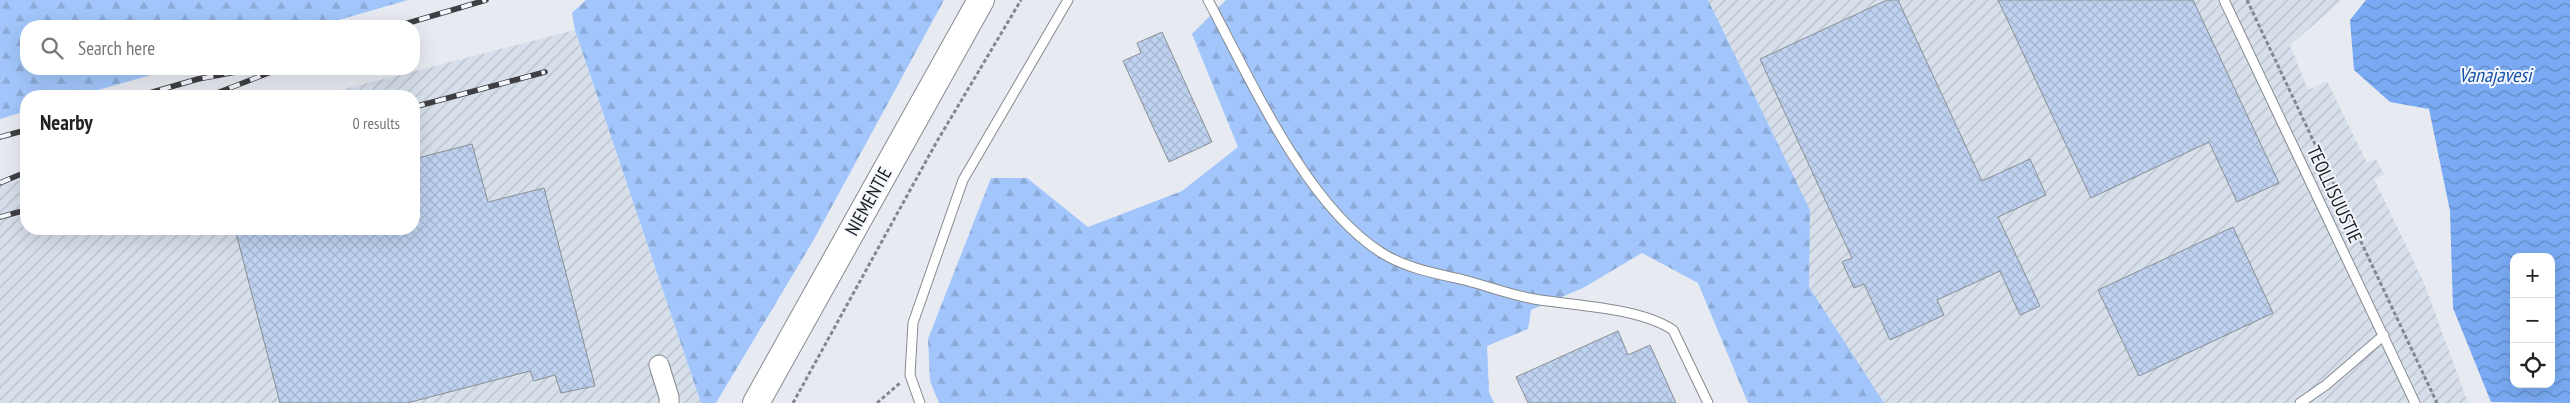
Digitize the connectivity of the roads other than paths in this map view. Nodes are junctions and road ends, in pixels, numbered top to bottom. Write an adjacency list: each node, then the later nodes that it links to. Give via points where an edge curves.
1 (982, 0): 8 (main road, NIEMENTIE)
2 (1068, 0): 9 (lane, via 963,180 913,323 910,375)
3 (1208, 0): 10 (lane, via 1295,158 1332,211 1356,235 1383,254 1412,266 1533,299 1615,311 1663,323 1673,330)
4 (2224, 0): 5 (lane, TEOLLISUUSTIE)
5 (2384, 335): 11 (lane); 12 (lane, TEOLLISUUSTIE)
6 (659, 365): 7 (street)
7 (668, 403)
8 (756, 403)
9 (920, 403)
10 (1708, 403)
11 (2300, 403)
12 (2415, 403)

